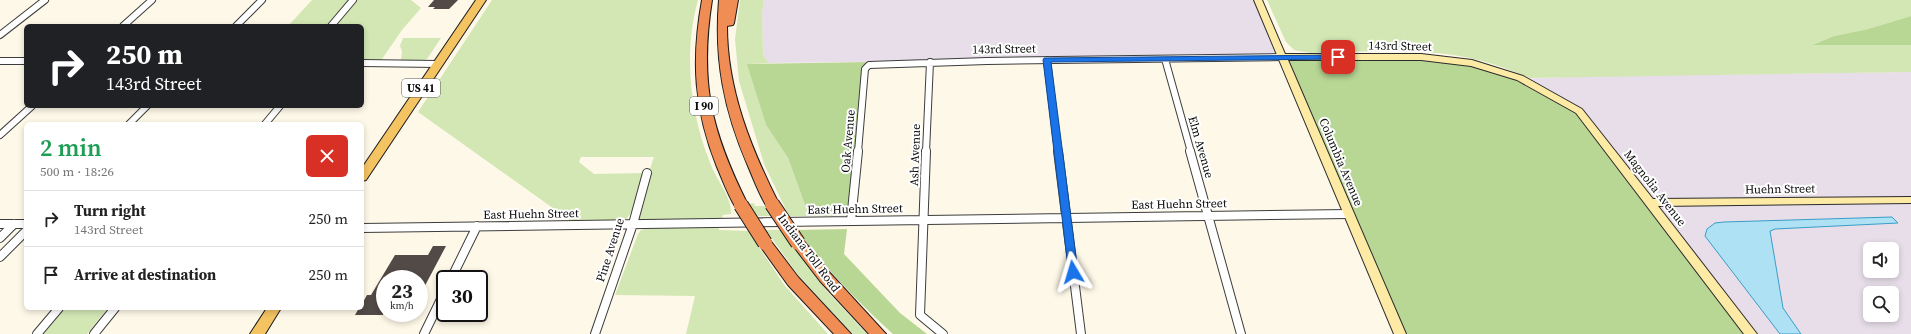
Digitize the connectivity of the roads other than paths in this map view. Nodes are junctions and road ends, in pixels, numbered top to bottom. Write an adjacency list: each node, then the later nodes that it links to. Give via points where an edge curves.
1 (45, 0): 13 (street)
2 (152, 0): 10 (street)
3 (262, 0): 11 (street)
4 (353, 0): 12 (street)
5 (481, 0): 22 (main road, US 41)
6 (707, 0): 59 (highway, I 90, bridge, via 700,50 703,96 716,152 741,205 765,243 793,281)
7 (724, 0): 14 (highway, Indiana Toll Road / I 90)
8 (733, 0): 14 (highway)
9 (1258, 0): 15 (street, Columbia Avenue)
10 (125, 24)
11 (238, 24)
12 (333, 24)
13 (0, 35)
14 (722, 54): 60 (highway, Indiana Toll Road / I 90, bridge, via 724,71 744,144 772,204 825,277)
15 (1282, 57): 16 (street, 143rd Street); 24 (street, 143rd Street, via 1421,57 1472,63); 35 (street, Columbia Avenue)
16 (1165, 59): 17 (street, 143rd Street); 36 (street, Elm Avenue)
17 (1047, 60): 20 (street, 143rd Street); 37 (street)
18 (0, 61): 19 (street)
19 (24, 61)
20 (930, 62): 23 (street, 143rd Street); 38 (street, Ash Avenue)
21 (364, 63): 22 (street)
22 (437, 64): 32 (main road, US 41)
23 (869, 65): 39 (street, Oak Avenue, via 865,69)
24 (1520, 78): 34 (street, Magnolia Avenue, via 1579,111)
25 (30, 108): 30 (street)
26 (145, 108): 28 (street)
27 (278, 108): 29 (street)
28 (131, 122)
29 (267, 122)
30 (0, 135)
31 (647, 173): 43 (street, Pine Avenue)
32 (364, 174)
33 (1911, 200): 34 (street, Huehn Street)
34 (1649, 203): 65 (street, Magnolia Avenue)
35 (1349, 214): 36 (street, East Huehn Street); 64 (street, Columbia Avenue)
36 (1208, 216): 37 (street, East Huehn Street); 63 (street, Elm Avenue)
37 (1066, 218): 38 (street, East Huehn Street); 62 (street)
38 (924, 220): 39 (street, East Huehn Street); 61 (street, Ash Avenue, via 920,315)
39 (851, 221): 43 (street, East Huehn Street)
40 (0, 224): 41 (street)
41 (14, 224): 42 (street); 47 (street)
42 (24, 224)
43 (633, 224): 44 (street, East Huehn Street); 58 (street, Pine Avenue)
44 (477, 226): 45 (street, East Huehn Street); 49 (street)
45 (364, 228)
46 (24, 233): 48 (street)
47 (0, 238)
48 (0, 257)
49 (455, 270)
50 (436, 309): 57 (street)
51 (57, 310): 54 (street)
52 (113, 310): 55 (street)
53 (273, 310): 56 (main road)
54 (36, 334)
55 (94, 334)
56 (257, 334)
57 (424, 334)
58 (595, 334)
59 (843, 334)
60 (878, 334)
61 (943, 334)
62 (1081, 334)
63 (1241, 334)
64 (1400, 334)
65 (1751, 334)

